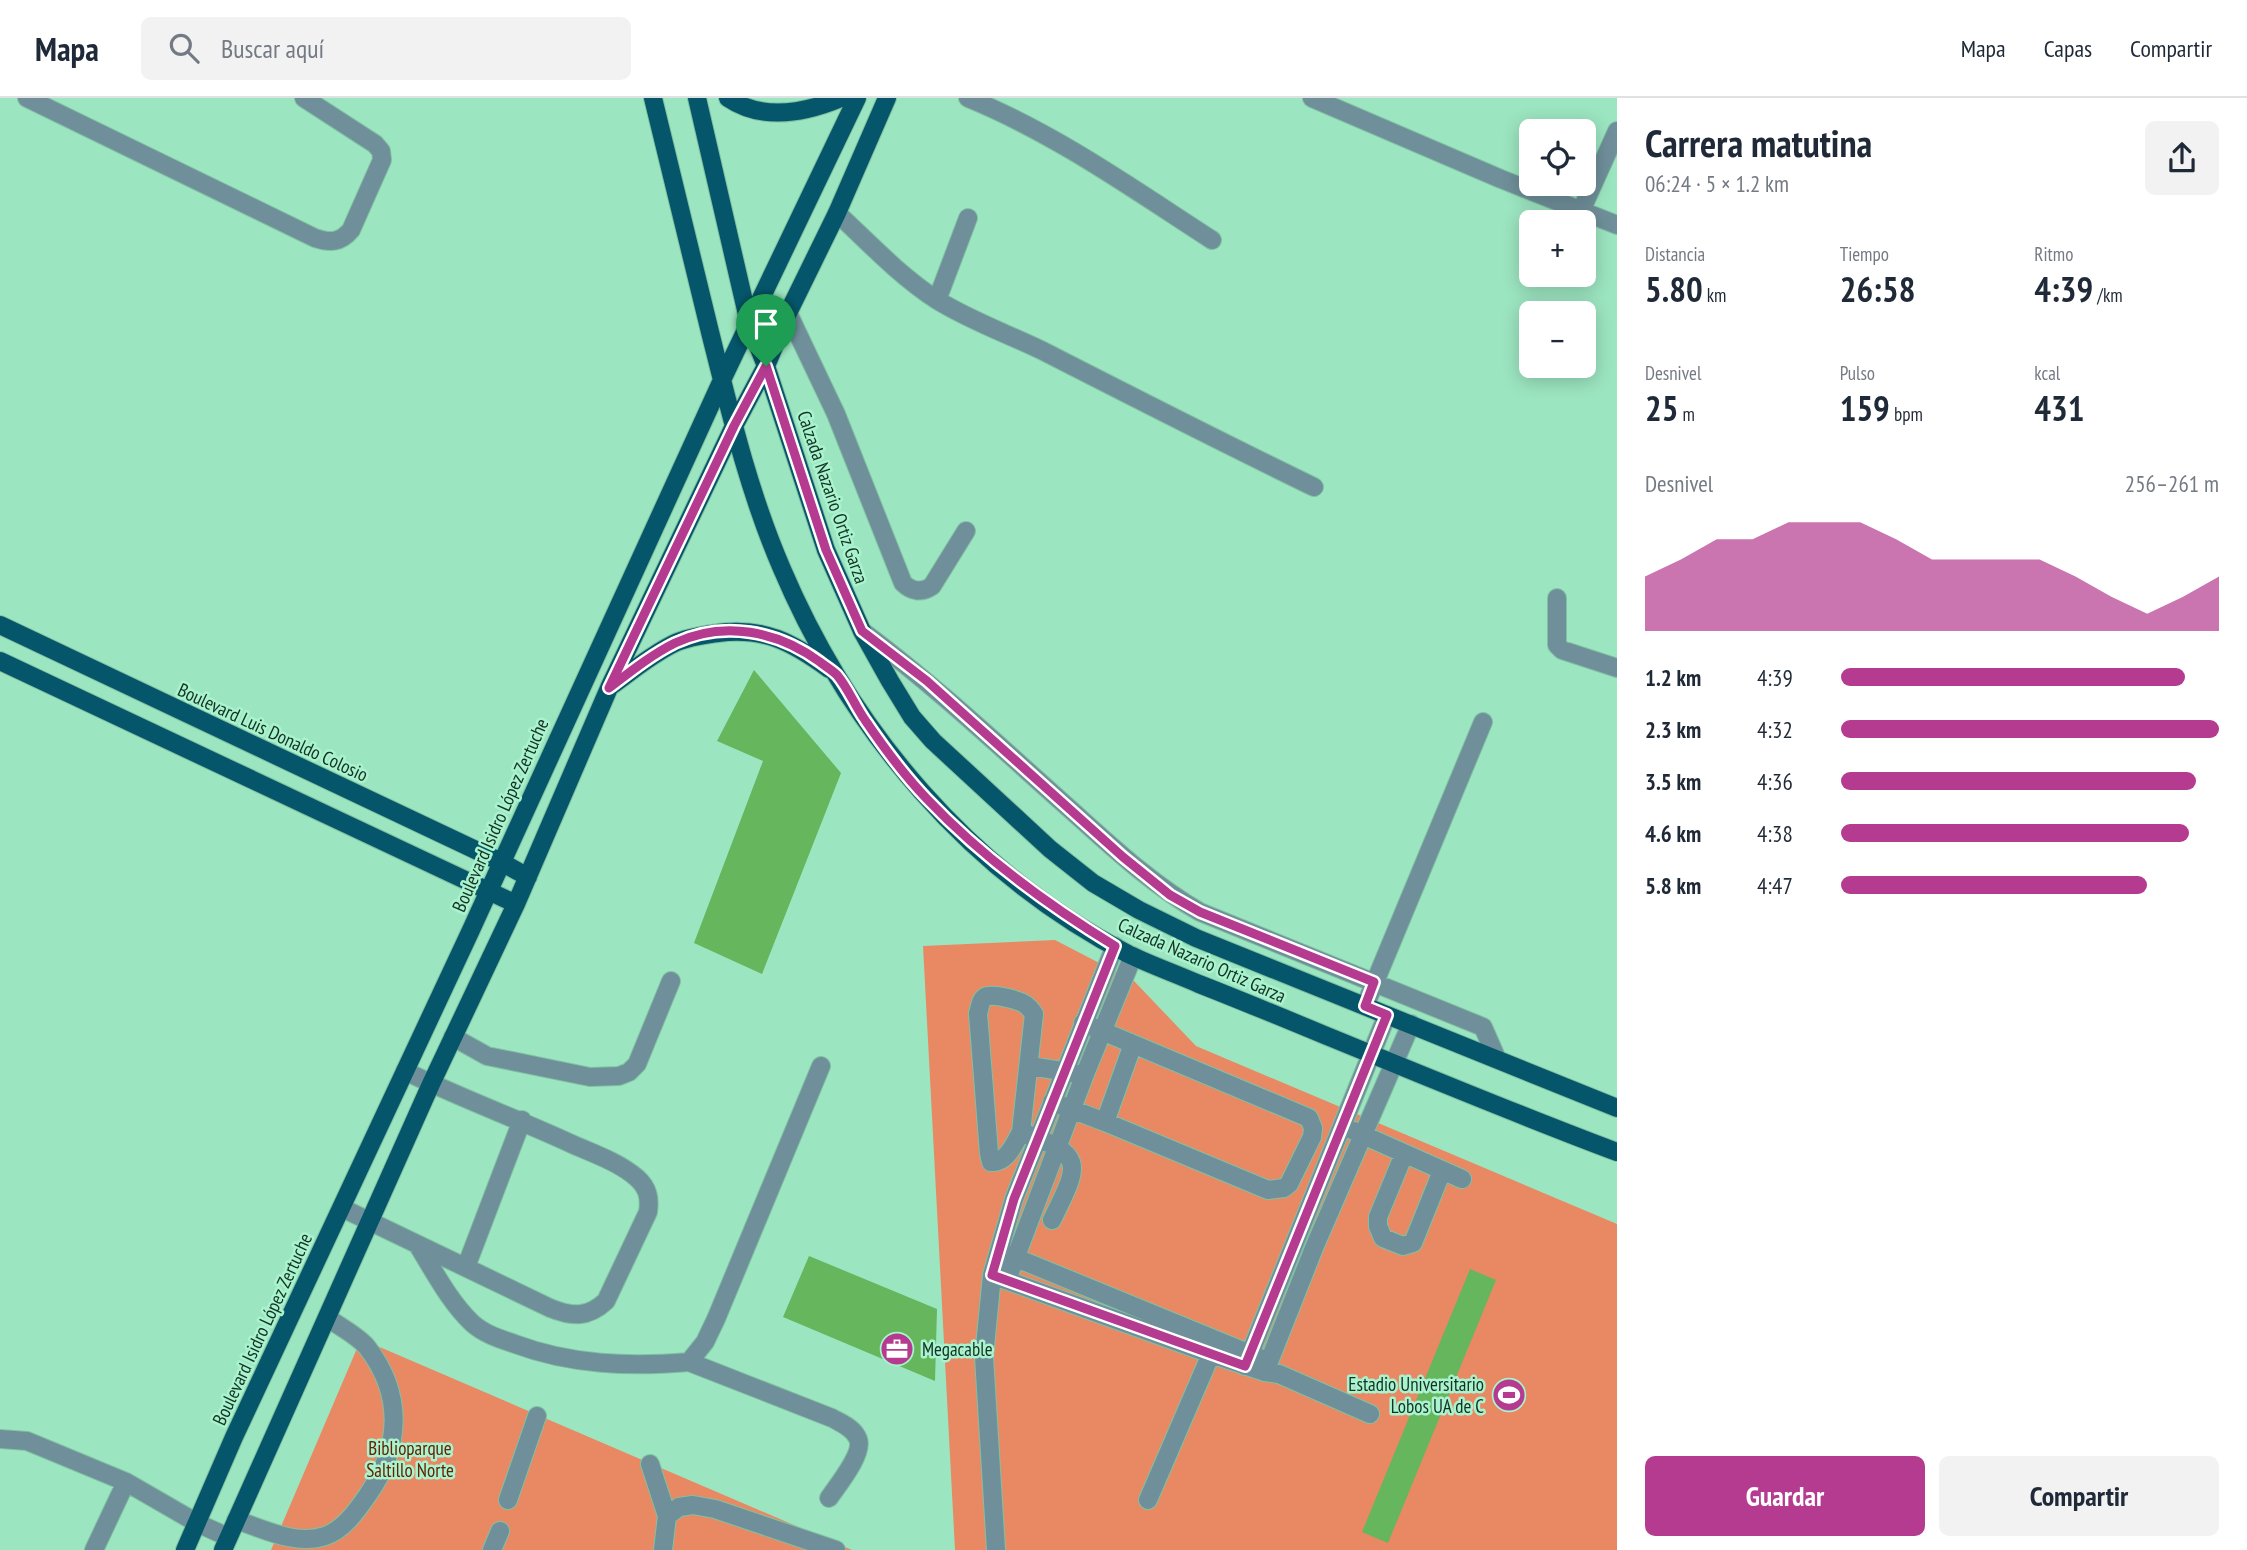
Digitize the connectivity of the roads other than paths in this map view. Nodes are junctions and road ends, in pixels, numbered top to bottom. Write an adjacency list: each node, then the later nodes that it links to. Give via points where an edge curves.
1 (27, 98): 2 (street, via 315,238 336,242 351,230 382,160 381,151)
2 (304, 98)
3 (653, 98): 23 (main road, Calzada Nazario Ortiz Garza)
4 (697, 98): 21 (main road, Calzada Nazario Ortiz Garza)
5 (728, 98): 6 (main road, via 738,105 784,113)
6 (841, 98)
7 (857, 98): 21 (main road, Boulevard Isidro López Zertuche)
8 (887, 98): 14 (main road)
9 (968, 98): 18 (street, via 1095,164)
10 (1312, 98): 12 (street)
11 (1617, 131): 13 (street)
12 (1579, 210)
13 (1581, 210)
14 (837, 213): 19 (street, via 890,264); 20 (main road)
15 (1596, 217): 17 (street)
16 (968, 218): 19 (street)
17 (1617, 225)
18 (1212, 240)
19 (937, 300): 25 (street)
20 (788, 313): 22 (main road); 26 (street, via 836,414 903,583 917,591 932,586)
21 (749, 323): 22 (main road, Calzada Nazario Ortiz Garza); 23 (main road, Boulevard Isidro López Zertuche)
22 (766, 366): 24 (main road); 29 (main road, Calzada Nazario Ortiz Garza, via 826,550)
23 (722, 380): 24 (main road, Calzada Nazario Ortiz Garza); 35 (main road, Boulevard Isidro López Zertuche)
24 (734, 426): 32 (main road, Calzada Nazario Ortiz Garza, via 781,568); 33 (main road)
25 (1314, 487)
26 (966, 531)
27 (1557, 598): 31 (street, via 1557,645)
28 (0, 625): 35 (main road, Boulevard Luis Donaldo Colosio)
29 (862, 631): 42 (street, via 927,681 1170,895 1200,912); 43 (main road, Calzada Nazario Ortiz Garza, via 912,717 933,741 1066,863 1139,910 1196,938)
30 (0, 661): 37 (main road)
31 (1617, 668)
32 (836, 675): 33 (main road, via 786,642 740,631 676,643); 39 (main road, Calzada Nazario Ortiz Garza, via 884,748 971,842 1037,897)
33 (609, 688): 36 (main road)
34 (1483, 722): 42 (street)
35 (501, 862): 36 (main road, Boulevard Luis Donaldo Colosio); 37 (main road, Boulevard Isidro López Zertuche)
36 (528, 877): 38 (main road)
37 (488, 890): 38 (main road); 55 (main road, Boulevard Isidro López Zertuche)
38 (516, 904): 48 (main road)
39 (1115, 946): 40 (main road, Calzada Nazario Ortiz Garza); 45 (street)
40 (1133, 956): 47 (street); 50 (main road, Calzada Nazario Ortiz Garza)
41 (671, 981): 48 (street, via 637,1064 619,1076 590,1077 487,1056)
42 (1374, 982): 43 (street); 51 (street, via 1483,1027)
43 (1365, 1006): 44 (main road, Calzada Nazario Ortiz Garza)
44 (1387, 1015): 46 (main road, Calzada Nazario Ortiz Garza); 50 (street)
45 (1083, 1023): 47 (street); 56 (street)
46 (1411, 1024): 51 (main road, Calzada Nazario Ortiz Garza); 52 (street)
47 (1103, 1031): 49 (street); 57 (street)
48 (453, 1037): 58 (main road)
49 (1133, 1044): 63 (street); 70 (street, via 1309,1118 1313,1133)
50 (1372, 1055): 52 (main road, Calzada Nazario Ortiz Garza); 64 (street)
51 (1497, 1059): 60 (main road, Calzada Nazario Ortiz Garza)
52 (1394, 1063): 66 (street); 68 (main road, Calzada Nazario Ortiz Garza)
53 (821, 1066): 87 (street, via 716,1319)
54 (1030, 1066): 56 (street); 65 (street); 65 (street, via 1032,1011 1020,1002 986,997 978,1013 991,1162 1005,1158)
55 (405, 1071): 58 (street); 75 (main road, Boulevard Isidro López Zertuche)
56 (1064, 1071): 57 (street); 59 (street)
57 (1084, 1074): 61 (street)
58 (431, 1084): 62 (street); 77 (main road)
59 (1052, 1102): 61 (street); 65 (street)
60 (1617, 1108)
61 (1071, 1109): 63 (street); 67 (street)
62 (522, 1120): 82 (street); 82 (street, via 636,1177 650,1198 648,1212 606,1301 580,1316 566,1315)
63 (1105, 1122): 70 (street, via 1269,1190 1284,1188)
64 (1343, 1126): 66 (street); 71 (street)
65 (1029, 1135): 67 (street); 81 (street, via 1009,1213)
66 (1363, 1136): 69 (street); 73 (street)
67 (1057, 1146): 76 (street, via 1071,1158 1074,1170); 81 (street)
68 (1617, 1152)
69 (1404, 1154): 72 (street); 72 (street, via 1378,1217 1383,1238 1413,1244)
70 (1303, 1158): 71 (street)
71 (1326, 1166): 73 (street); 78 (street)
72 (1442, 1171): 74 (street)
73 (1346, 1174): 80 (street)
74 (1462, 1180)
75 (342, 1208): 77 (street); 99 (main road, Boulevard Isidro López Zertuche)
76 (1052, 1220)
77 (371, 1222): 79 (street); 84 (main road)
78 (1296, 1240): 80 (street); 86 (street)
79 (417, 1244): 82 (street); 87 (street, via 455,1304 494,1337 580,1361 630,1366)
80 (1314, 1248): 88 (street)
81 (1006, 1254): 83 (street); 86 (street)
82 (466, 1267)
83 (1000, 1277): 85 (street); 107 (street, via 984,1357)
84 (328, 1318): 98 (main road); 98 (street, via 366,1345 395,1408 389,1451 377,1482 352,1518 325,1536 296,1540)
85 (1210, 1354): 86 (street); 96 (street)
86 (1248, 1360): 88 (street)
87 (689, 1362): 94 (street, via 848,1427 859,1440 858,1453)
88 (1271, 1370): 89 (street)
89 (1370, 1414)
90 (537, 1416): 95 (street)
91 (0, 1439): 93 (street, via 27,1441)
92 (650, 1464): 97 (street)
93 (126, 1482): 99 (street); 102 (street)
94 (829, 1498)
95 (508, 1500)
96 (1148, 1500)
97 (667, 1516): 105 (street); 106 (street, via 679,1507 715,1509)
98 (236, 1520): 101 (main road)
99 (197, 1523): 101 (street); 103 (main road, Boulevard Isidro López Zertuche)
100 (500, 1531): 104 (street)
101 (226, 1544)
102 (94, 1550)
103 (185, 1550)
104 (492, 1550)
105 (663, 1550)
106 (836, 1550)
107 (996, 1550)

